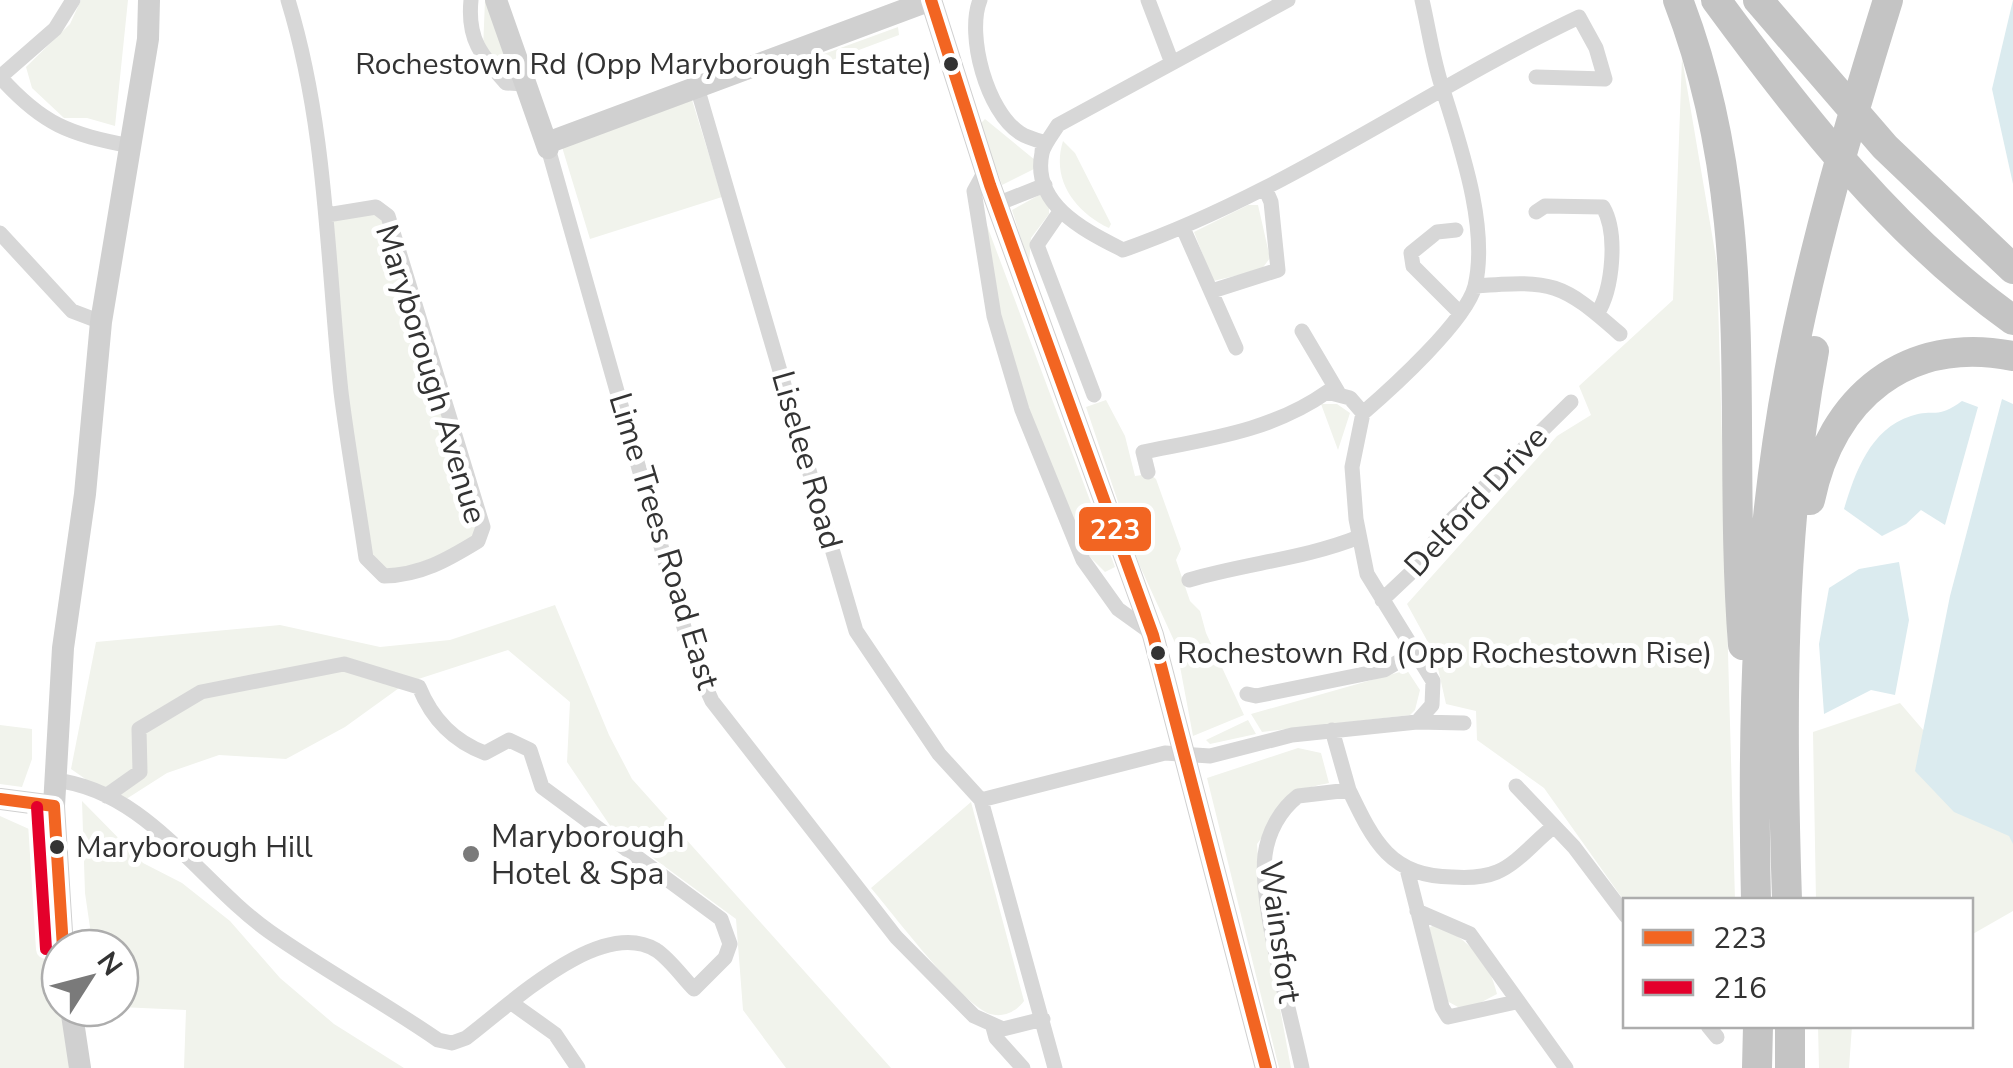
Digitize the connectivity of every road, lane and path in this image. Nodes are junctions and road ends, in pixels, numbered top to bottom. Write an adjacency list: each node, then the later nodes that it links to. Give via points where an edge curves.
1 (74, 0): 23 (street, via 55,29 0,77 52,126)
2 (149, 0): 23 (street)
3 (288, 0): 32 (street, Maryborough Avenue, via 304,53)
4 (471, 0): 19 (street, via 476,50 506,83)
5 (496, 0): 19 (street)
6 (931, 0): 20 (street); 25 (street)
7 (980, 0): 24 (street, via 974,29 983,74 1008,122 1043,142)
8 (1148, 0): 16 (street)
9 (1288, 0): 16 (street)
10 (1422, 0): 21 (street)
11 (1678, 0): 62 (highway, via 1710,91 1732,215 1742,638)
12 (1716, 0): 41 (highway, via 1783,92 1878,200)
13 (1761, 0): 36 (highway, via 1885,148)
14 (1888, 0): 17 (highway)
15 (1906, 0): 17 (highway)
16 (1172, 63): 24 (street, via 1058,125)
17 (1878, 64): 28 (highway)
18 (1536, 77): 21 (street, via 1605,78 1579,17)
19 (525, 84): 22 (street)
20 (698, 87): 22 (street); 69 (street, Liselee Road, via 856,630 928,740)
21 (1442, 88): 27 (street); 37 (street, via 1470,176)
22 (548, 145): 82 (street, Lime Trees Road East, via 712,701 896,937)
23 (131, 146): 42 (street)
24 (1042, 153): 26 (street)
25 (986, 171): 29 (street); 56 (street, via 974,191 994,316 1022,410 1082,560 1118,609)
26 (1045, 185): 29 (street); 31 (street)
27 (1265, 188): 33 (street); 38 (street, via 1278,270)
28 (1839, 202): 55 (highway, via 1808,387); 62 (highway, via 1796,343 1776,457)
29 (997, 204): 56 (street)
30 (1536, 212): 40 (street, via 1559,205 1602,207 1610,289)
31 (1059, 213): 33 (street, via 1123,250); 48 (street, via 1037,245)
32 (327, 216): 32 (street, Maryborough Avenue, via 341,392 366,558 384,576 406,575 478,541 483,527 388,216 376,207)
33 (1184, 228): 38 (street)
34 (1456, 230): 39 (street, via 1437,232 1411,253 1413,266)
35 (0, 233): 42 (street, via 72,311)
36 (2013, 269)
37 (1475, 286): 39 (street); 40 (street, via 1549,284)
38 (1212, 291): 45 (street)
39 (1459, 312): 50 (street)
40 (1597, 314): 44 (street)
41 (2013, 320)
42 (101, 322): 64 (street, via 62,648)
43 (1302, 331): 47 (street)
44 (1620, 334)
45 (1236, 348)
46 (2013, 356): 55 (highway, via 1979,350 1936,354 1896,368 1835,429 1815,474)
47 (1338, 392): 50 (street); 51 (street, via 1253,429 1143,452)
48 (1094, 395)
49 (1570, 402): 54 (street, Delford Drive)
50 (1363, 413): 52 (street, Delford Drive, via 1352,468)
51 (1148, 472)
52 (1359, 537): 53 (street, Delford Drive, via 1312,556 1251,562); 54 (street, Delford Drive, via 1367,574)
53 (1189, 580)
54 (1382, 600): 57 (street, Delford Drive)
55 (1787, 631): 74 (highway)
56 (1153, 635): 63 (street)
57 (1417, 651): 58 (street, via 1384,670); 59 (street, Delford Drive, via 1433,681 1432,705)
58 (1247, 694)
59 (1417, 722): 60 (street); 61 (street)
60 (1464, 723)
61 (1332, 730): 63 (street, via 1210,756); 66 (street)
62 (1753, 743): 73 (highway)
63 (1186, 754): 69 (street, via 1165,753); 89 (street)
64 (54, 780): 67 (street); 70 (street)
65 (1516, 786): 71 (street)
66 (1348, 790): 72 (street, via 1371,837); 90 (street, Wainsfort, via 1298,796 1276,820 1265,856)
67 (106, 796): 79 (street, via 184,853 267,930 438,1040 466,1038); 79 (street, via 140,772 140,729 201,692 344,664 419,688 434,717 467,746 486,753 509,740 530,750 542,787 721,918 728,930 725,958 694,990 655,950 616,940 560,967)
68 (0, 798): 70 (street)
69 (981, 800): 80 (street)
70 (54, 806): 77 (street)
71 (1552, 828): 72 (street, via 1499,872 1475,878); 76 (street)
72 (1408, 873): 75 (street)
73 (1756, 898)
74 (1787, 898)
75 (1418, 911): 78 (street, via 1470,934); 78 (street, via 1448,1017)
76 (1623, 912)
77 (61, 928)
78 (1516, 1002): 91 (street)
79 (513, 1004): 86 (street, via 555,1034)
80 (1043, 1019): 82 (street); 88 (street)
81 (73, 1028): 85 (street)
82 (993, 1028): 87 (street, Lime Trees Road East)
83 (1758, 1028): 92 (highway)
84 (1790, 1028): 93 (highway)
85 (80, 1068)
86 (578, 1068)
87 (1023, 1068)
88 (1055, 1068)
89 (1266, 1068)
90 (1302, 1068)
91 (1566, 1068)
92 (1757, 1068)
93 (1790, 1068)

